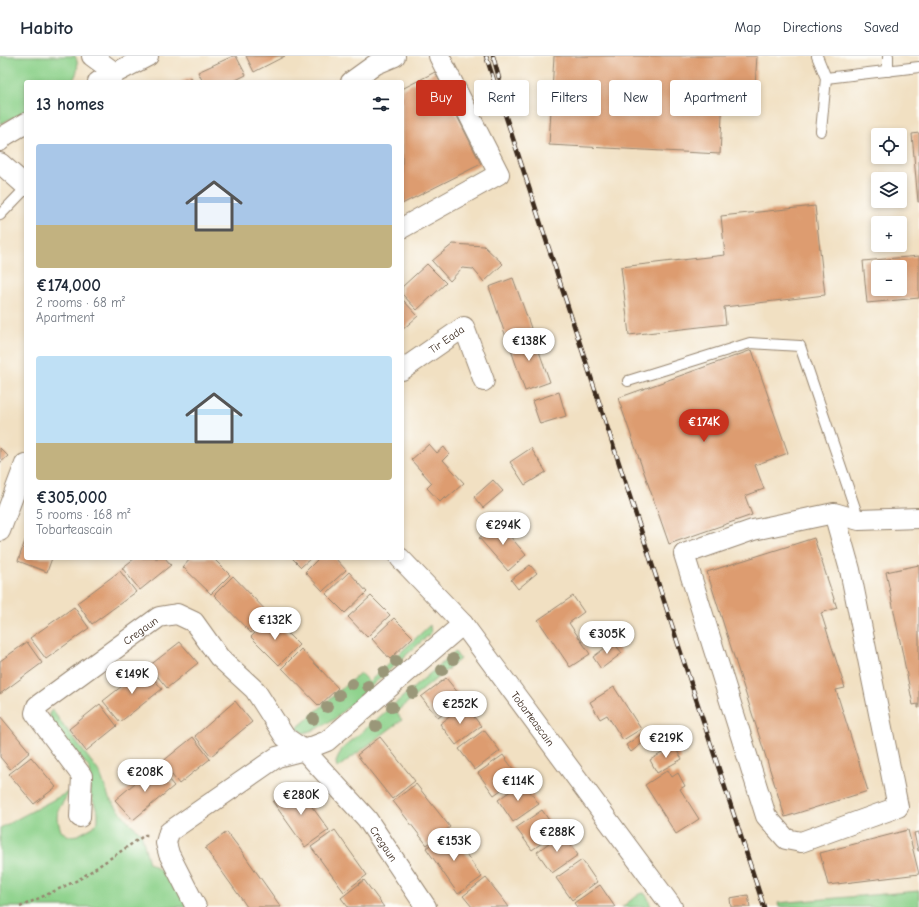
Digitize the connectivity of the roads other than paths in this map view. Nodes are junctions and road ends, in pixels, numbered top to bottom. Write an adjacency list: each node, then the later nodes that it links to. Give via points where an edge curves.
1 (92, 56): 9 (street)
2 (148, 56): 9 (street)
3 (395, 56): 11 (street, via 376,64)
4 (440, 56): 19 (street, via 499,174)
5 (816, 56): 10 (lane)
6 (888, 56): 8 (lane)
7 (919, 67): 8 (lane)
8 (888, 71): 10 (lane)
9 (106, 78)
10 (826, 78): 13 (lane)
11 (354, 80)
12 (24, 124): 14 (street)
13 (821, 131)
14 (0, 140)
15 (0, 163): 16 (street)
16 (24, 185)
17 (24, 189): 18 (lane)
18 (0, 215)
19 (404, 227)
20 (404, 369): 21 (street, Tir Eada, via 464,327)
21 (484, 381)
22 (628, 381): 26 (lane, via 750,343 800,346)
23 (24, 468): 27 (street)
24 (834, 513): 24 (street, via 850,570 898,807 802,842 786,839 766,816 684,554 753,530); 26 (street)
25 (919, 518): 26 (street)
26 (859, 520)
27 (0, 531)
28 (402, 560): 29 (street, Tobarteascain)
29 (463, 624): 30 (street, via 327,741); 34 (street, Tobarteascain)
30 (304, 750): 31 (street, Cregaun, via 285,736 255,690 219,657 194,622 177,614 159,616 37,706 36,713 82,776); 32 (street, via 277,757 169,832 166,843 169,854); 33 (street, Cregaun, via 367,819)
31 (80, 817)
32 (196, 907)
33 (426, 907)
34 (672, 907)

